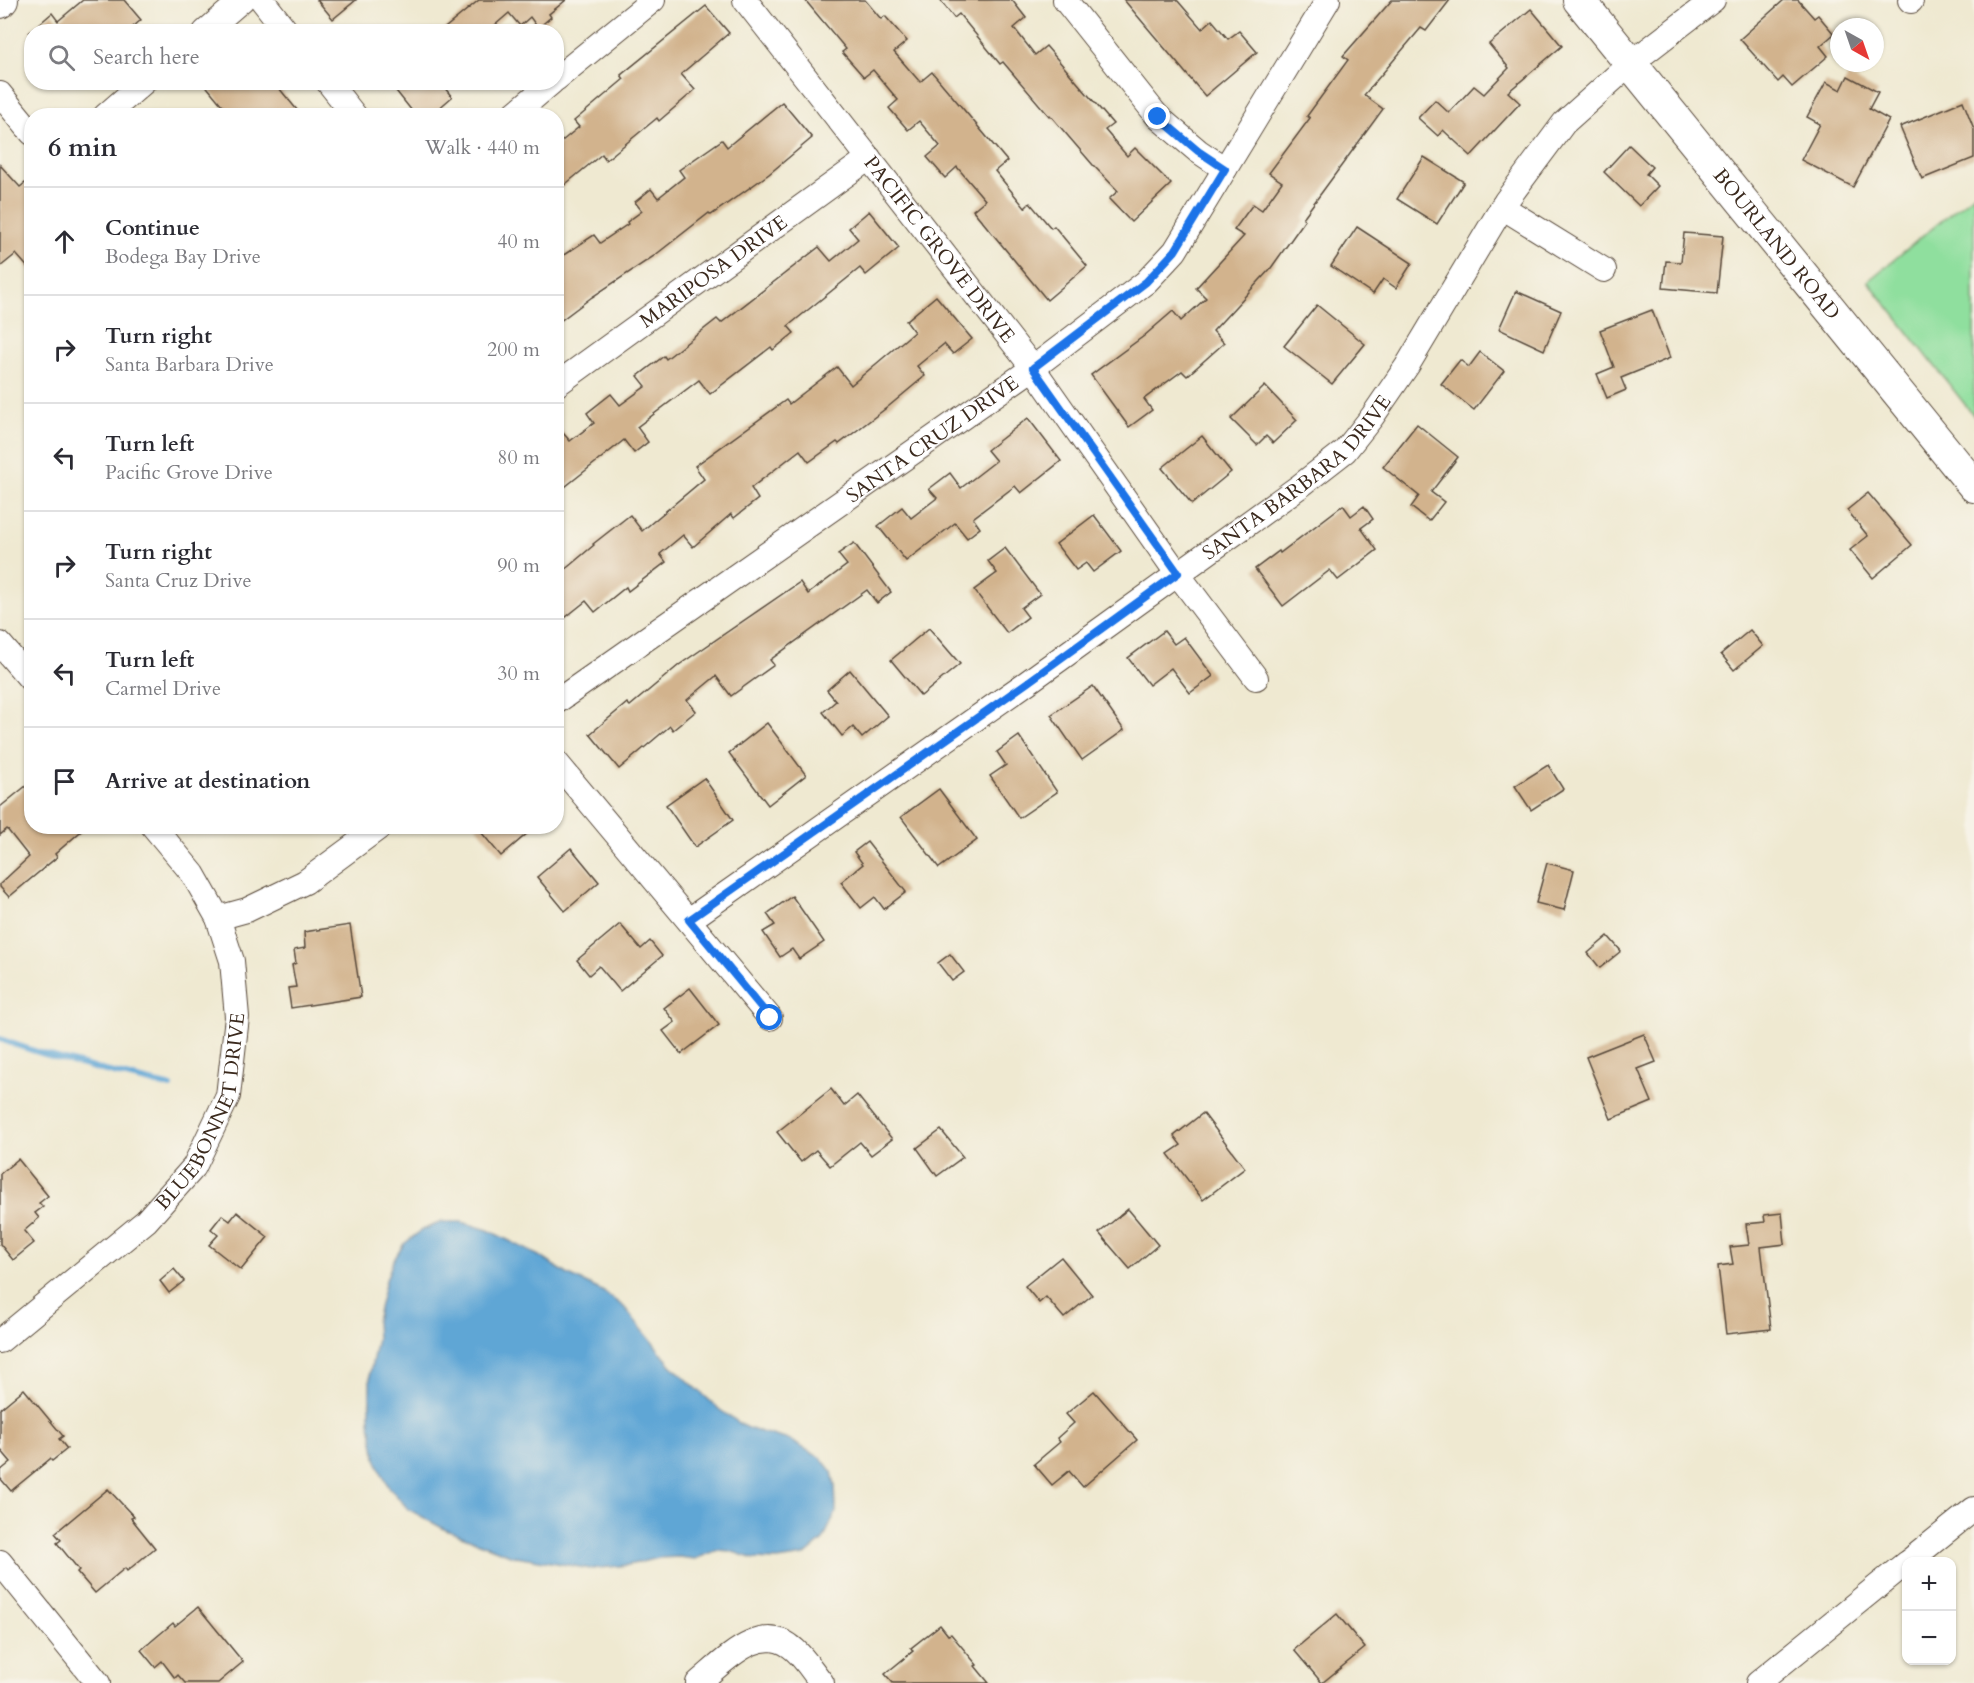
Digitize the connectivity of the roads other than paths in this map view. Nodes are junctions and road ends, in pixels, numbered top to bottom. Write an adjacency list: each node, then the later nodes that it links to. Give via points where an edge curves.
1 (242, 0): 9 (street)
2 (262, 0): 10 (street)
3 (653, 0): 12 (street)
4 (745, 0): 21 (street, PACIFIC GROVE DRIVE)
5 (1065, 0): 22 (street, via 1158,117)
6 (1328, 0): 22 (street, SANTA CRUZ DRIVE)
7 (1579, 0): 11 (main road, BOURLAND ROAD)
8 (1713, 0): 11 (street, SANTA BARBARA DRIVE)
9 (214, 24)
10 (281, 24)
11 (1630, 64): 23 (street, SANTA BARBARA DRIVE, via 1564,123); 27 (main road, BOURLAND ROAD)
12 (564, 72)
13 (135, 90): 17 (street)
14 (334, 90): 18 (street)
15 (543, 90): 19 (street)
16 (0, 94): 20 (street)
17 (114, 108)
18 (349, 108)
19 (521, 108)
20 (24, 123)
21 (869, 158): 25 (street, PACIFIC GROVE DRIVE); 26 (street, MARIPOSA DRIVE)
22 (1225, 169): 25 (street, SANTA CRUZ DRIVE, via 1175,251 1146,282)
23 (1502, 207): 24 (street); 28 (street, SANTA BARBARA DRIVE, via 1407,366 1345,451)
24 (1604, 270)
25 (1033, 368): 28 (street, PACIFIC GROVE DRIVE); 32 (street, SANTA CRUZ DRIVE)
26 (564, 379)
27 (1974, 486)
28 (1178, 573): 31 (street, PACIFIC GROVE DRIVE); 37 (street, SANTA BARBARA DRIVE)
29 (0, 644): 30 (street)
30 (24, 672)
31 (1256, 678)
32 (564, 696)
33 (564, 772): 37 (street)
34 (160, 834): 36 (street, BLUEBONNET DRIVE, via 193,874)
35 (370, 834): 36 (street, via 305,882 247,910)
36 (218, 918): 39 (street, BLUEBONNET DRIVE, via 232,961 237,1017 228,1096 194,1167 146,1221)
37 (689, 920): 38 (street)
38 (770, 1018)
39 (0, 1341)
40 (1974, 1509): 41 (street)
41 (1913, 1557)
42 (0, 1562): 44 (street)
43 (1902, 1566): 47 (street)
44 (98, 1683)
45 (698, 1683): 46 (street, via 757,1639 780,1640 795,1650)
46 (822, 1683)
47 (1758, 1683)

